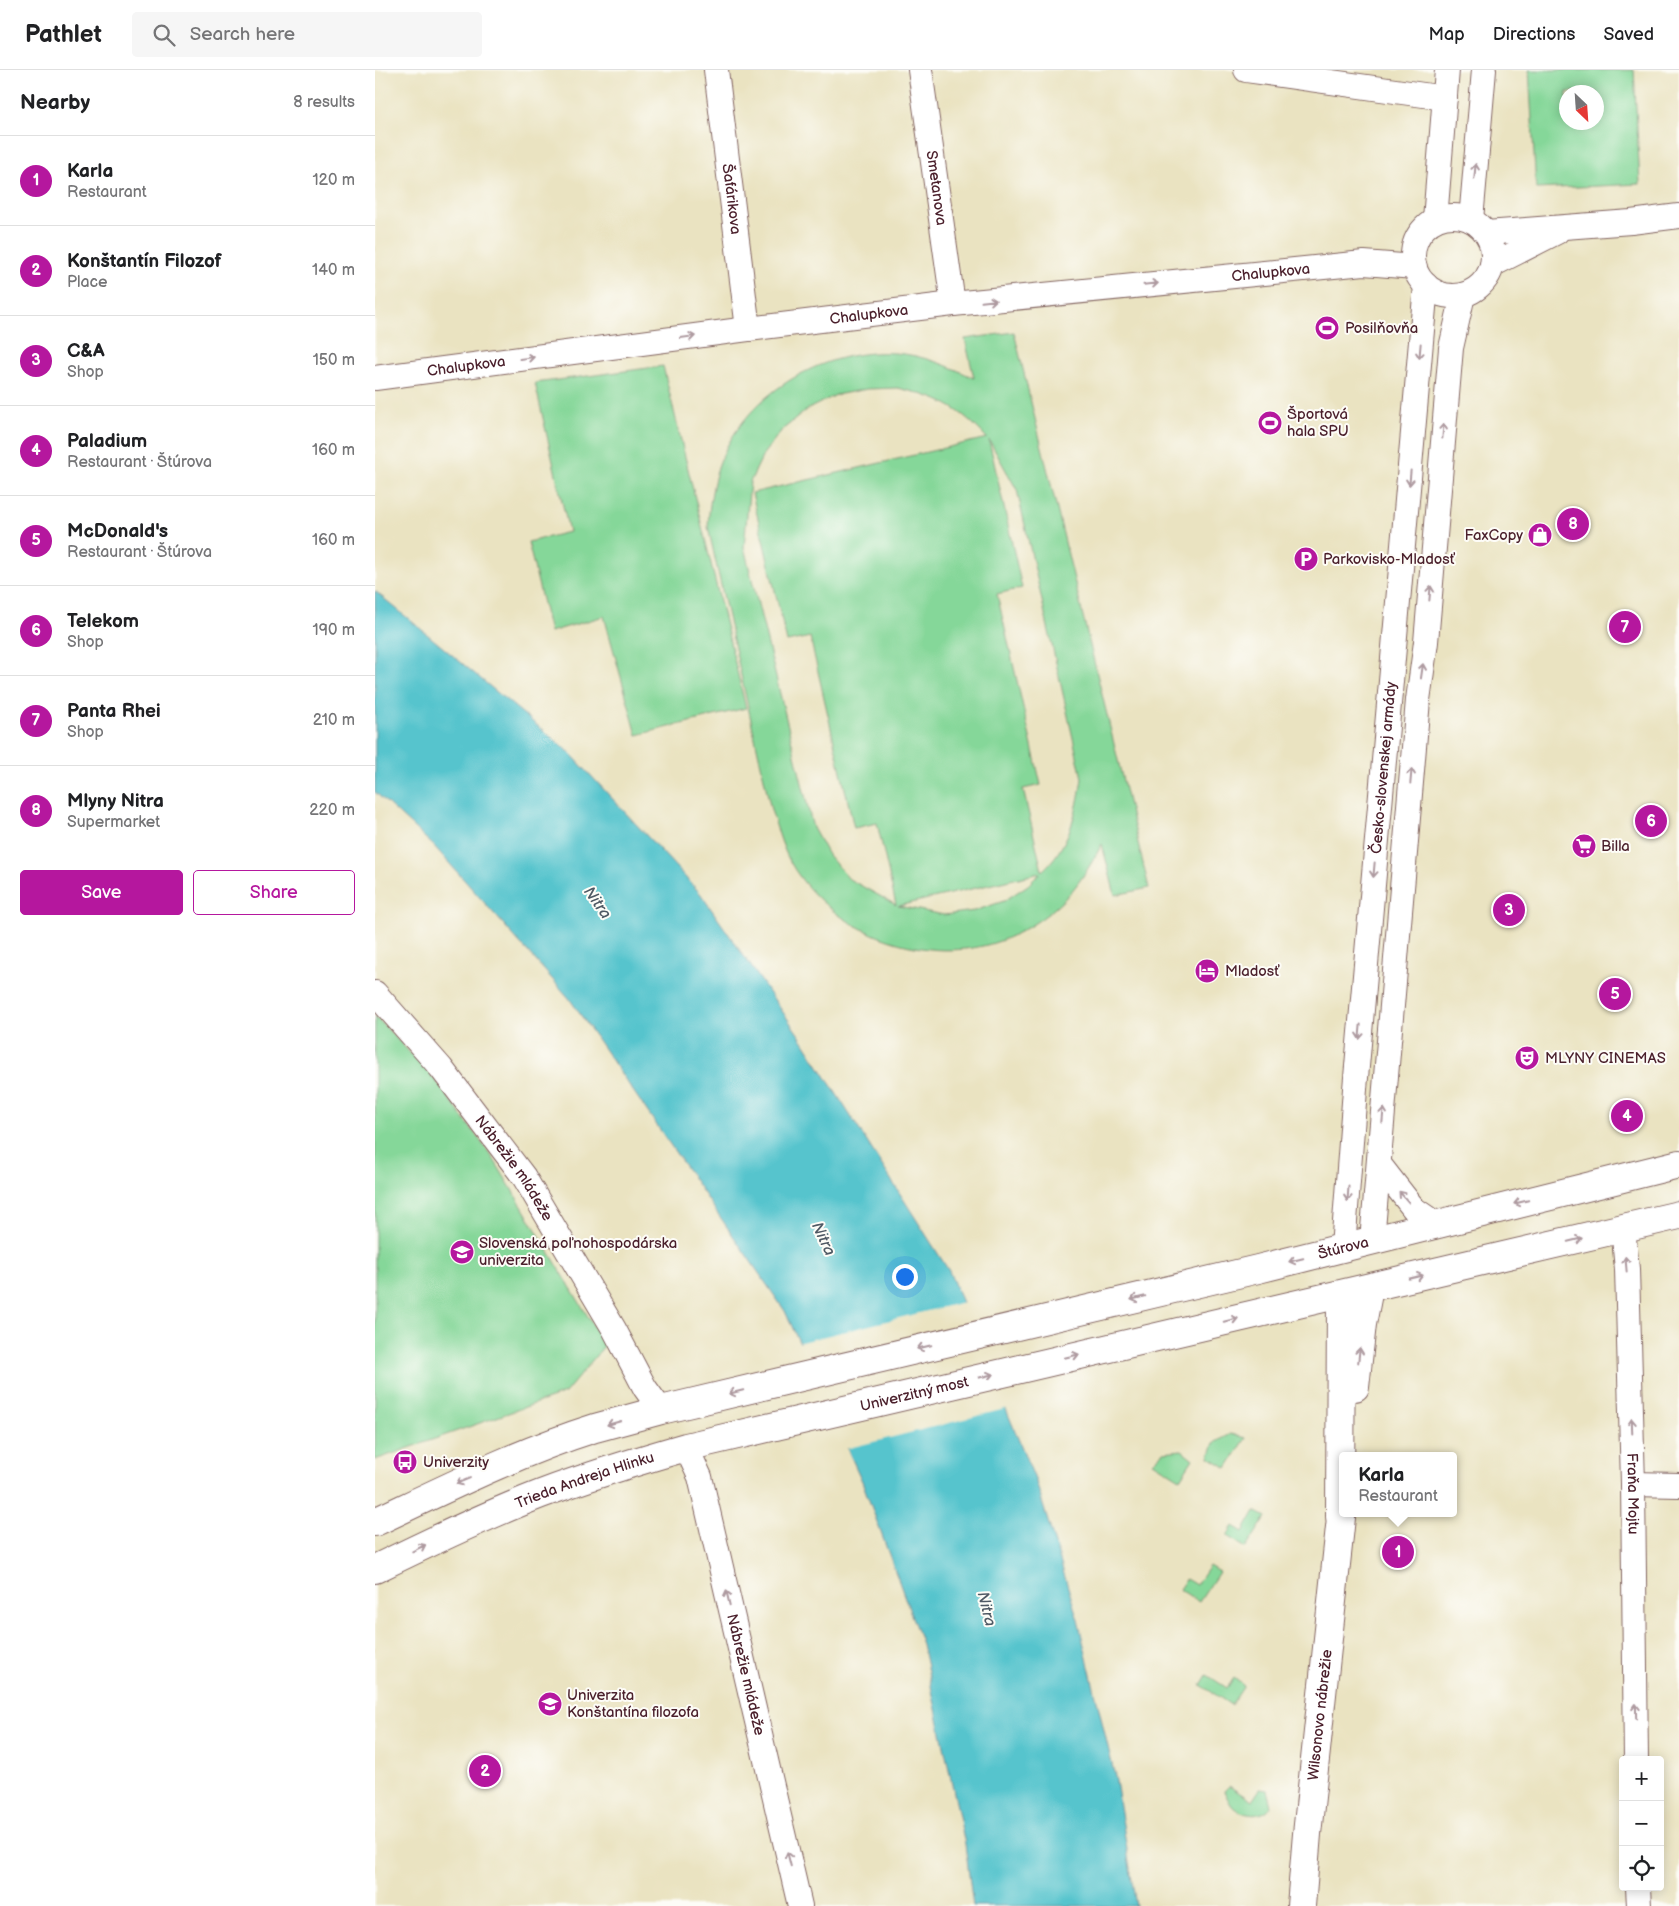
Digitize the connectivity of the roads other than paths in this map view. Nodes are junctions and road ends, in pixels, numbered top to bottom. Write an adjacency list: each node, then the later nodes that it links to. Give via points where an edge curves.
1 (716, 70): 17 (street, Šafárikova)
2 (920, 70): 16 (street, Smetanova)
3 (1246, 70): 6 (street)
4 (1447, 70): 6 (street)
5 (1484, 70): 9 (street, one-way to 5)
6 (1445, 98): 8 (street)
7 (1679, 216): 10 (street)
8 (1435, 220): 9 (street, via 1459,216); 11 (street, via 1424,228)
9 (1478, 226): 10 (street); 13 (street, via 1491,243)
10 (1566, 227): 13 (street)
11 (1417, 240): 12 (street, Chalupkova); 14 (street, via 1413,258)
12 (1364, 263): 14 (street, Chalupkova); 16 (street, Chalupkova, one-way to 12)
13 (1492, 265): 15 (street, via 1482,284)
14 (1420, 276): 15 (street, via 1437,293); 26 (street, Česko-slovenskej armády, one-way to 26)
15 (1463, 295): 20 (street, Česko-slovenskej armády, one-way to 15, via 1446,392 1451,348)
16 (953, 304): 17 (street, Chalupkova)
17 (747, 329): 18 (street, Chalupkova, one-way to 17)
18 (375, 378)
19 (375, 993): 29 (street, Nábrežie mládeže, via 441,1068 524,1177 645,1388)
20 (1379, 1164): 23 (street, one-way to 20, via 1415,1209); 25 (street, Česko-slovenskej armády)
21 (1679, 1164): 23 (main road, Štúrova, one-way to 23)
22 (1679, 1215): 24 (main road)
23 (1436, 1224): 25 (main road, Štúrova)
24 (1623, 1228): 27 (main road, one-way to 24); 34 (street, Fraňa Mojtu, one-way to 24)
25 (1373, 1241): 26 (main road, Štúrova); 27 (main road)
26 (1343, 1248): 28 (main road, Wilsonovo nábrežie); 29 (main road, Štúrova, one-way to 29)
27 (1369, 1288): 28 (main road); 33 (main road, one-way to 27)
28 (1341, 1295): 30 (main road, Univerzitný most, one-way to 28); 32 (main road, Wilsonovo nábrežie)
29 (661, 1410): 31 (main road); 37 (main road, one-way to 37, via 523,1455)
30 (803, 1419): 31 (main road, Trieda Andreja Hlinku)
31 (686, 1447): 38 (main road, Trieda Andreja Hlinku, one-way to 31, via 541,1494); 41 (street, Nábrežie mládeže, one-way to 31, via 700,1477)
32 (1342, 1452)
33 (1348, 1452)
34 (1633, 1484): 35 (street); 39 (street, Fraňa Mojtu, one-way to 34)
35 (1679, 1485)
36 (1341, 1517): 42 (main road, Wilsonovo nábrežie)
37 (375, 1522)
38 (375, 1569)
39 (1637, 1756)
40 (1639, 1891): 43 (street)
41 (801, 1906)
42 (1301, 1906)
43 (1639, 1906)

